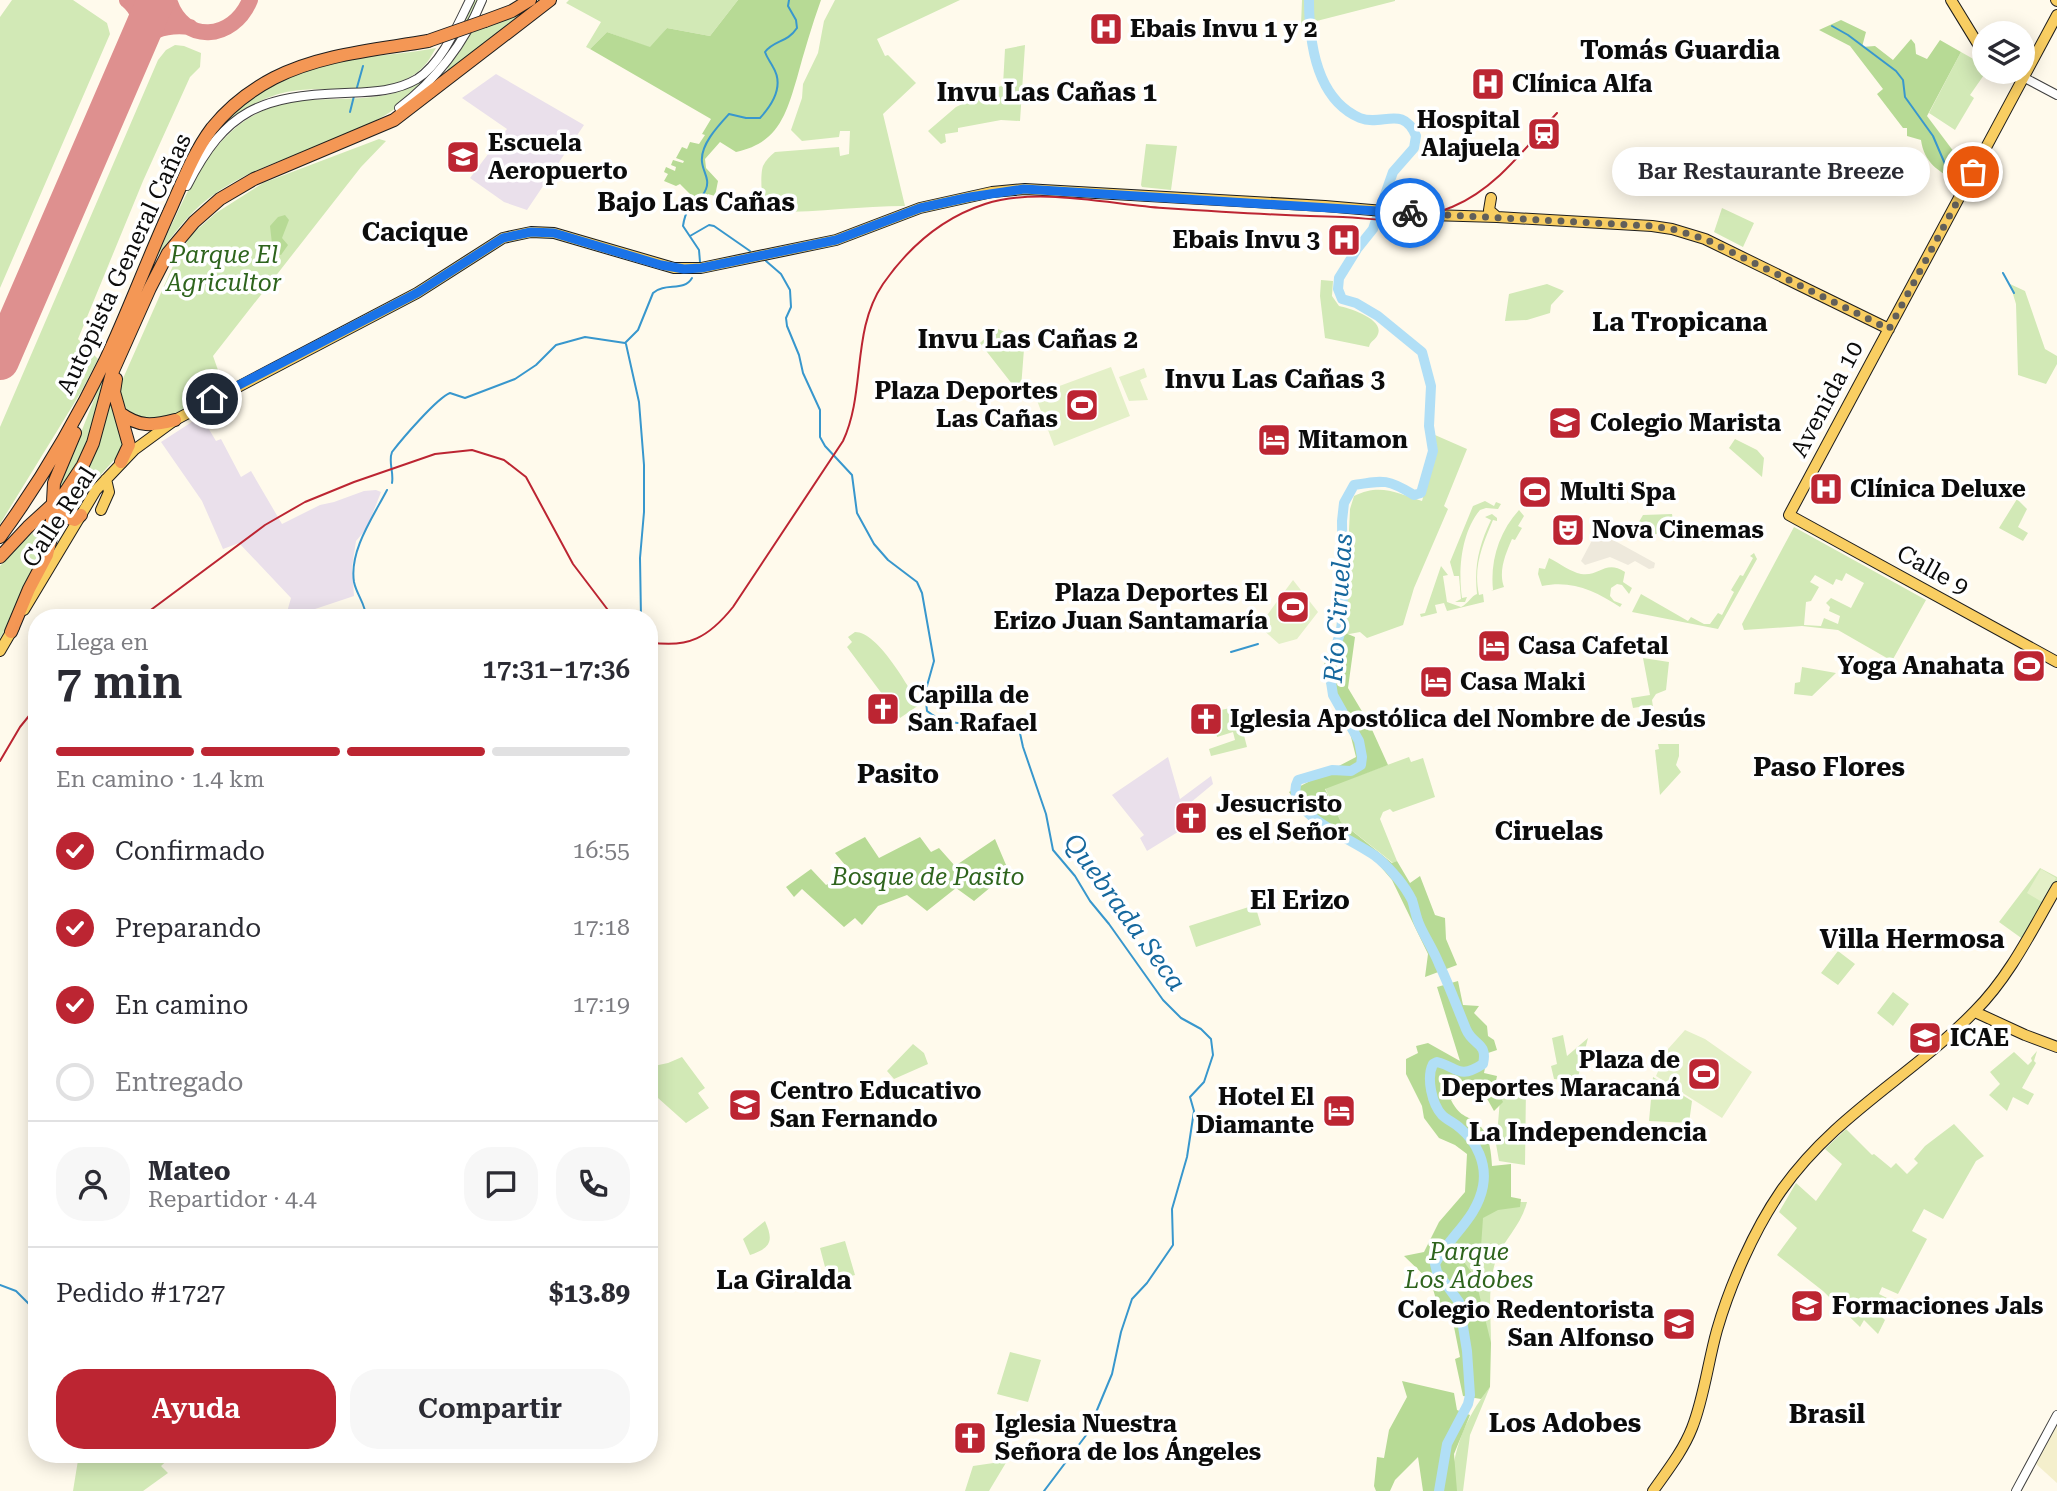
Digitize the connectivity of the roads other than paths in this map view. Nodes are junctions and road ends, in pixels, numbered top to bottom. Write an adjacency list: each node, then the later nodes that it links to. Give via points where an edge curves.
1 (470, 0): 18 (street, via 441,53 416,79 375,92 278,100 242,116 223,131 207,150)
2 (482, 0): 14 (street, via 470,29 444,67)
3 (517, 0): 8 (highway)
4 (530, 0): 8 (highway, Autopista General Cañas)
5 (550, 0): 14 (highway, Autopista General Cañas, via 406,113)
6 (1951, 0): 9 (main road)
7 (2057, 15): 10 (main road, Avenida 10)
8 (485, 21): 18 (highway, Autopista General Cañas, bridge, via 428,41 314,62 248,94 221,118 202,144)
9 (1972, 34)
10 (2035, 48)
11 (2035, 83): 13 (street)
12 (2013, 84): 19 (main road, Avenida 10)
13 (2057, 95)
14 (367, 134): 17 (highway, Autopista General Cañas, via 238,188 206,210)
15 (1491, 198): 16 (main road, via 1489,210)
16 (1497, 216): 19 (main road, Calle Real, via 1652,226 1692,234); 22 (main road, Calle Real, via 1024,189 920,208 836,240 684,269 554,233 515,234 417,293)
17 (185, 232): 21 (highway, via 117,379 114,392); 25 (highway, Autopista General Cañas, via 160,267 129,334 83,465)
18 (148, 261): 20 (highway, Autopista General Cañas)
19 (1889, 329): 27 (main road, Avenida 10)
20 (99, 374): 25 (highway, via 54,483); 29 (highway, Autopista General Cañas)
21 (120, 413): 22 (highway, via 149,426); 23 (highway, via 129,445)
22 (175, 420): 23 (main road, Calle Real)
23 (121, 462): 24 (main road, Calle Real)
24 (106, 478): 26 (main road, via 109,492); 28 (main road, Calle Real)
25 (52, 505): 28 (highway, via 66,518 75,520); 30 (highway, Autopista General Cañas); 31 (highway, via 47,555)
26 (101, 510)
27 (1792, 511): 33 (main road, Calle 9)
28 (81, 515): 31 (main road, Calle Real)
29 (0, 537)
30 (0, 557)
31 (12, 632): 32 (main road, Calle Real)
32 (0, 651)
33 (2057, 662)
34 (2057, 887): 35 (main road, via 2013,963)
35 (1975, 1012): 36 (main road); 38 (main road, via 1836,1128 1800,1164 1779,1195 1730,1291 1692,1428)
36 (2057, 1047)
37 (2057, 1415): 39 (street)
38 (1653, 1491)
39 (2016, 1491)

